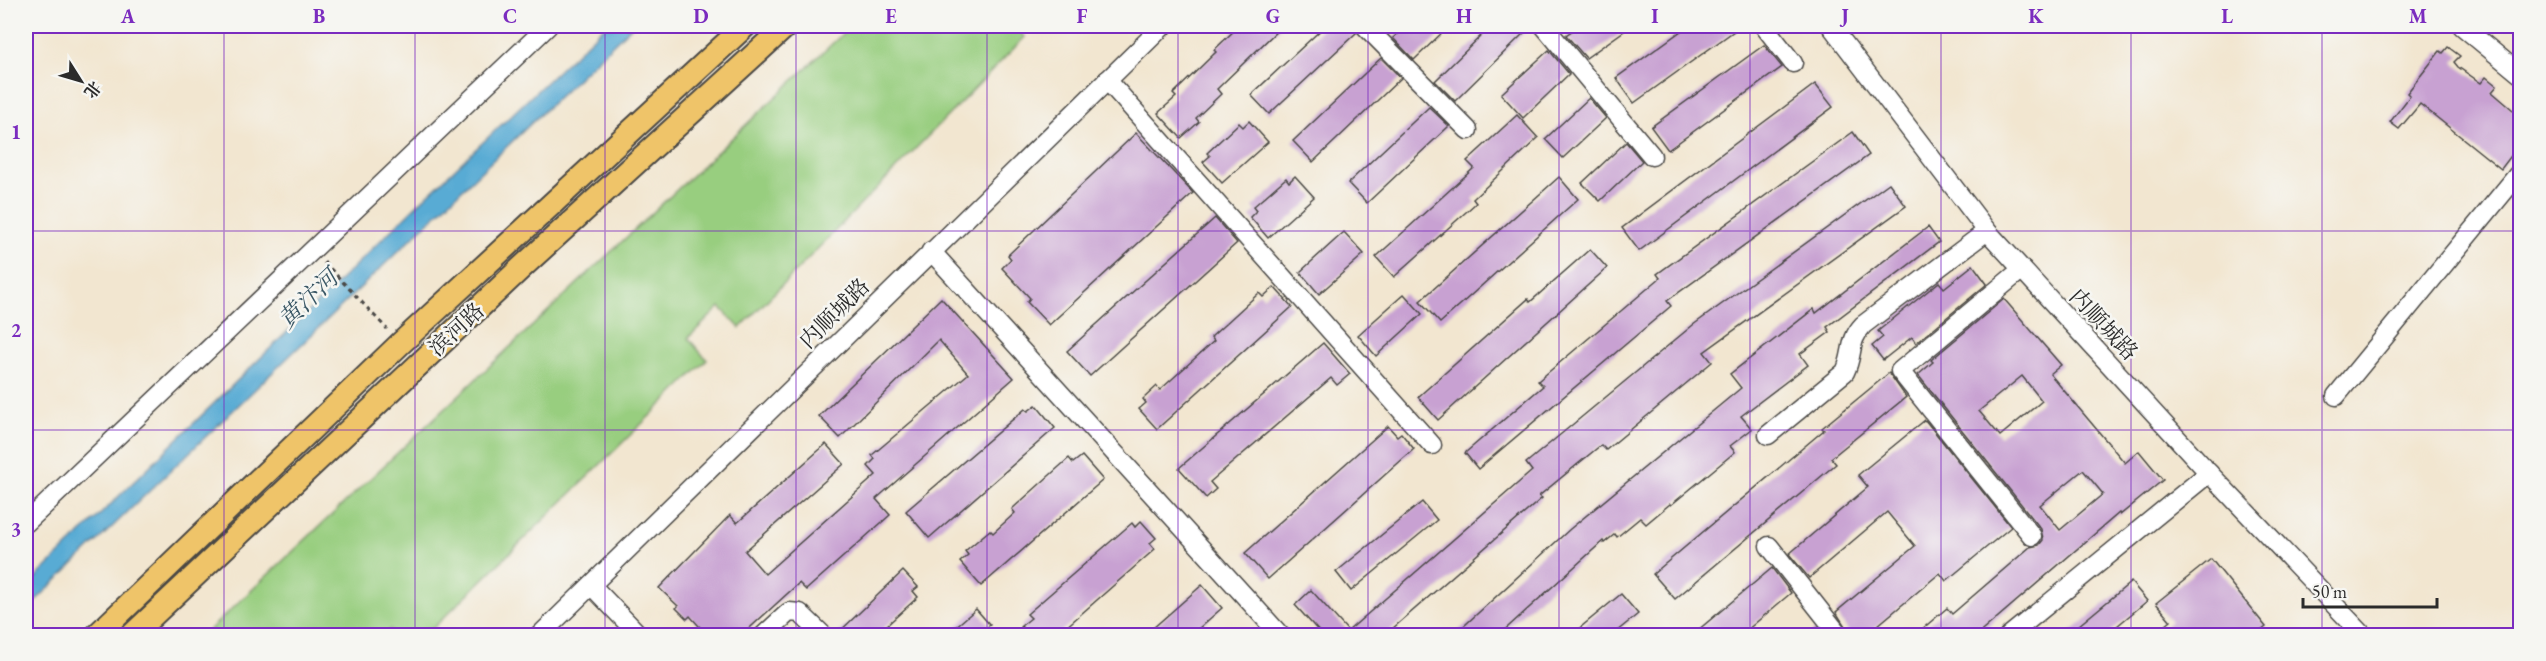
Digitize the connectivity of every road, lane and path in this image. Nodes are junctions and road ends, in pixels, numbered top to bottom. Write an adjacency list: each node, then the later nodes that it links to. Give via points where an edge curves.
1 (548, 26): 17 (street)
2 (745, 26): 20 (main road, 滨河路)
3 (786, 26): 31 (main road, 滨河路, via 504,284)
4 (1163, 26): 12 (street, 内顺城路)
5 (1365, 26): 13 (street)
6 (1544, 26): 14 (street)
7 (1764, 26): 10 (street)
8 (1831, 26): 16 (street, 内顺城路)
9 (2462, 26): 11 (street)
10 (1792, 63)
11 (2520, 74)
12 (1107, 80): 18 (street, 内顺城路); 23 (street)
13 (1468, 130)
14 (1652, 156)
15 (2520, 172): 21 (street)
16 (1987, 231): 19 (street, 内顺城路); 22 (street, via 1863,325 1851,340 1850,362 1845,372)
17 (312, 249): 20 (path); 25 (street)
18 (931, 251): 28 (street, 内顺城路); 36 (street)
19 (2021, 270): 24 (street, 内顺城路); 26 (street, via 1899,371)
20 (401, 343): 30 (main road, 滨河路)
21 (2336, 396)
22 (1768, 435)
23 (1432, 445)
24 (2209, 473): 29 (street); 38 (street, 内顺城路)
25 (26, 523)
26 (2032, 536)
27 (1769, 546): 37 (street)
28 (592, 586): 32 (street, 内顺城路); 33 (street)
29 (2015, 634)
30 (96, 636)
31 (130, 636)
32 (539, 636)
33 (640, 636)
34 (763, 636): 35 (street, via 789,612 800,614)
35 (824, 636)
36 (1281, 636)
37 (1840, 636)
38 (2364, 636)

